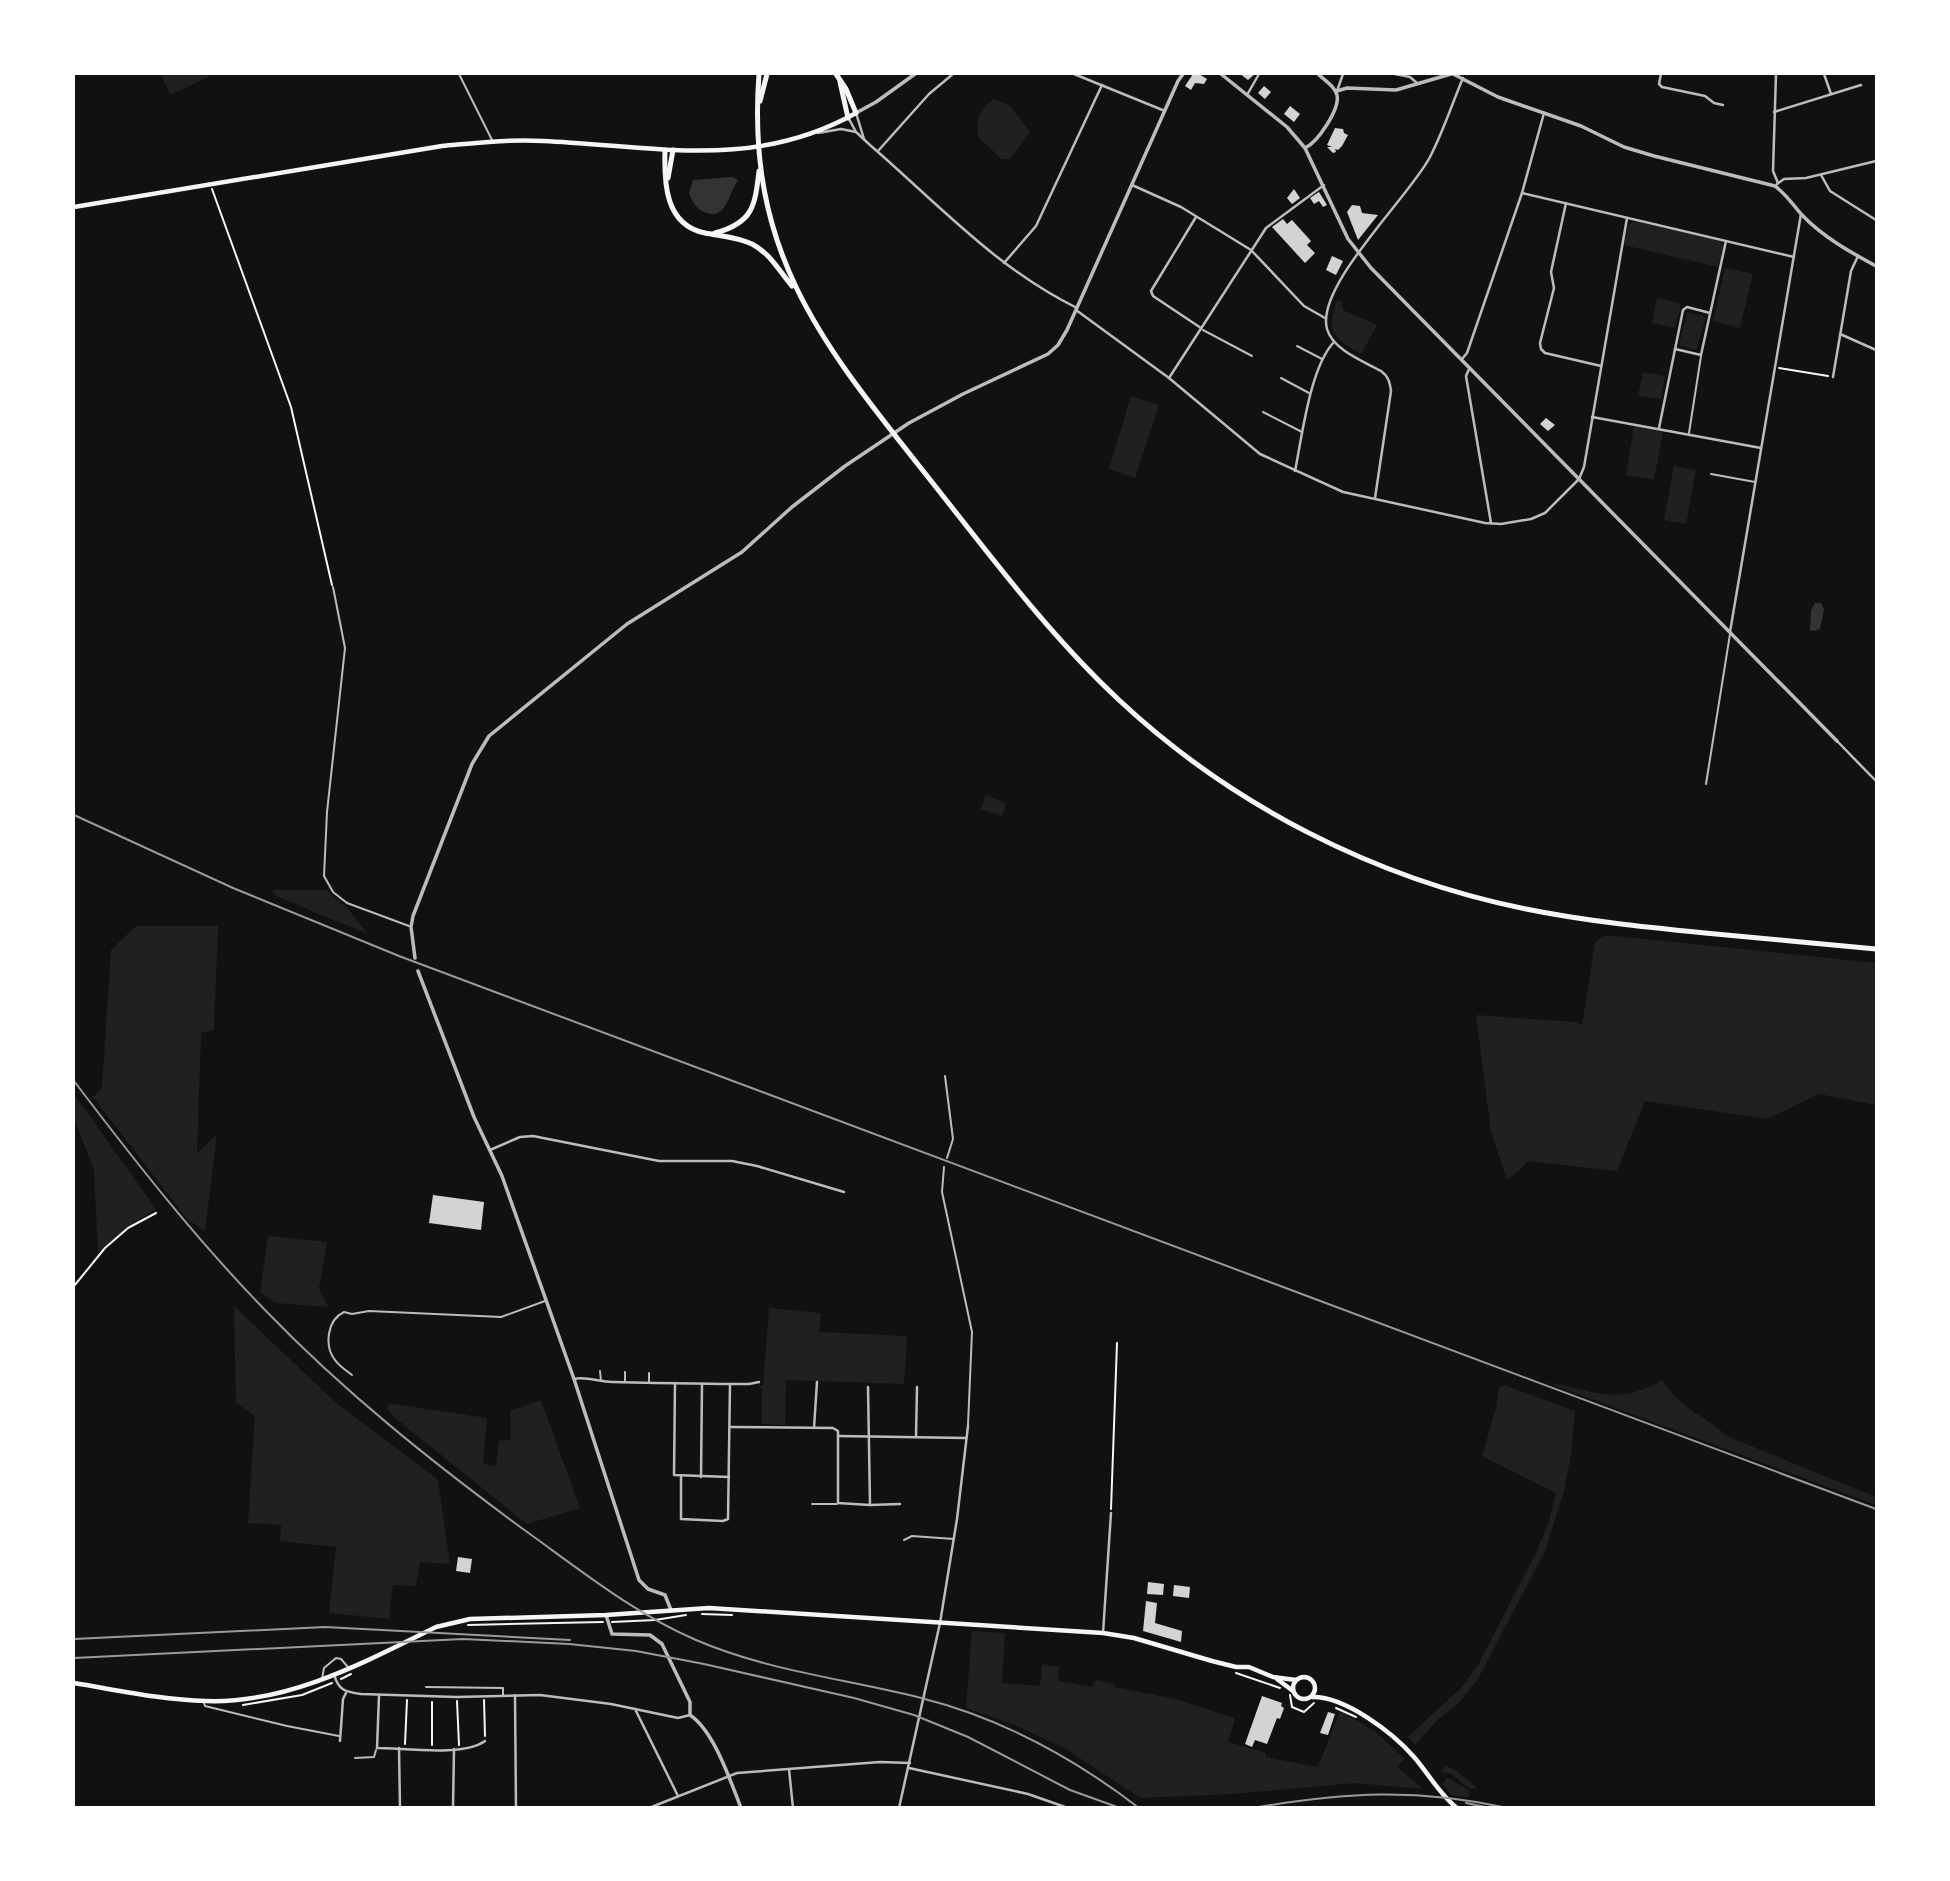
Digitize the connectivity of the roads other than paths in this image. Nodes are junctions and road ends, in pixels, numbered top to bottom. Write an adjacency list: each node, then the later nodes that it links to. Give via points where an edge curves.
1 (460, 74): 35 (lane)
2 (759, 74): 26 (highway)
3 (767, 74): 26 (highway)
4 (915, 74): 29 (street)
5 (953, 74): 39 (street)
6 (1074, 74): 19 (street)
7 (1181, 74): 27 (street)
8 (1221, 74): 23 (street)
9 (1259, 74): 23 (street)
10 (1318, 74): 22 (street)
11 (1343, 74): 22 (street)
12 (1395, 74): 20 (street)
13 (1452, 74): 18 (street); 20 (street)
14 (1661, 74): 25 (street, via 1662,87 1705,96)
15 (1776, 74): 28 (street)
16 (1824, 74): 24 (street)
17 (838, 76): 29 (highway); 31 (highway)
18 (1463, 78): 30 (street, via 1498,97); 57 (street, via 1430,157)
19 (1102, 85): 27 (street); 60 (street, via 1036,226)
20 (1418, 85): 22 (street)
21 (1861, 85): 24 (street)
22 (1337, 91): 36 (street, via 1338,99 1324,129)
23 (1247, 94): 36 (street)
24 (1831, 94): 28 (street)
25 (1723, 106)
26 (757, 111): 40 (highway)
27 (1165, 111): 44 (street)
28 (1774, 112): 46 (street)
29 (856, 113): 31 (main road); 34 (street)
30 (1544, 113): 46 (street, via 1654,156); 47 (street)
31 (848, 118): 32 (street); 33 (main road)
32 (856, 132): 33 (street, via 841,129); 34 (street)
33 (807, 135): 38 (main road, via 738,150)
34 (864, 139): 39 (street)
35 (493, 141): 37 (main road); 49 (main road)
36 (1305, 148): 45 (street)
37 (665, 150): 38 (main road); 43 (highway)
38 (673, 150): 43 (highway)
39 (878, 152): 60 (street)
40 (760, 160): 54 (highway, via 751,211 734,227); 62 (highway, via 776,238)
41 (1877, 161): 42 (street)
42 (1821, 175): 46 (street, via 1784,179); 53 (street, via 1830,191)
43 (666, 185): 54 (highway, via 678,219)
44 (1132, 185): 51 (street); 63 (street)
45 (1324, 185): 56 (street, via 1266,228); 57 (street)
46 (1777, 185): 50 (street)
47 (1522, 193): 48 (street); 74 (street)
48 (1566, 203): 52 (street); 76 (street, via 1541,349)
49 (74, 207)
50 (1801, 214): 58 (street); 59 (street)
51 (1196, 217): 56 (street); 66 (street, via 1151,291)
52 (1627, 218): 55 (street); 76 (street)
53 (1877, 220)
54 (712, 234): 62 (highway, via 759,248 775,261)
55 (1726, 241): 59 (street); 64 (street)
56 (1251, 250): 65 (street, via 1304,306); 66 (street)
57 (1357, 253): 65 (street); 74 (street)
58 (1858, 256): 61 (street); 67 (street)
59 (1794, 257): 87 (street)
60 (1004, 263): 63 (street)
61 (1877, 266)
62 (800, 295): 100 (highway, via 863,396 1068,649 1161,737 1243,795 1337,846 1428,883 1496,903 1586,920)
63 (1076, 309): 79 (street); 99 (street, via 1058,345 1048,354 972,390 875,446 792,507 742,552 619,630 489,736 472,764)
64 (1710, 313): 70 (street, via 1685,308); 72 (street)
65 (1326, 318): 68 (street)
66 (1202, 329): 73 (lane); 79 (street)
67 (1840, 334): 71 (street); 78 (street)
68 (1334, 342): 75 (street); 92 (street, via 1381,371 1390,383)
69 (1297, 346): 75 (lane)
70 (1674, 349): 72 (street); 84 (street)
71 (1877, 351)
72 (1701, 355): 86 (lane)
73 (1252, 356)
74 (1462, 359): 77 (street)
75 (1323, 360): 81 (street)
76 (1601, 366): 83 (street)
77 (1470, 368): 90 (street); 93 (street, via 1466,376)
78 (1833, 377)
79 (1169, 378): 88 (street, via 1260,454)
80 (1281, 378): 81 (lane)
81 (1310, 393): 85 (street)
82 (1263, 412): 85 (lane)
83 (1592, 417): 84 (street); 90 (street)
84 (1658, 428): 86 (street)
85 (1303, 432): 88 (street)
86 (1689, 435): 87 (street)
87 (1762, 448): 91 (street)
88 (1294, 471): 92 (street, via 1343,492)
89 (1711, 474): 91 (lane)
90 (1579, 479): 93 (street, via 1538,517); 95 (street)
91 (1756, 482): 95 (street)
92 (1375, 498): 93 (street)
93 (1491, 523)
94 (332, 587): 99 (lane, via 345,648 324,876 347,904)
95 (1730, 633): 96 (street); 98 (lane)
96 (1837, 741): 97 (street)
97 (1877, 781)
98 (1706, 784)
99 (411, 927): 101 (street)
100 (1877, 949)
101 (415, 958)
102 (418, 971): 104 (street)
103 (945, 1076): 105 (lane, via 953,1139)
104 (490, 1150): 107 (street, via 533,1136 659,1161 732,1161); 108 (street)
105 (947, 1158)
106 (944, 1167): 124 (lane, via 943,1192 972,1332)
107 (844, 1192)
108 (546, 1301): 112 (lane, via 498,1318 344,1311 330,1326 328,1345 335,1360); 113 (street)
109 (600, 1371): 114 (lane)
110 (625, 1372): 115 (lane)
111 (649, 1373): 118 (lane)
112 (352, 1375)
113 (574, 1379): 114 (street); 141 (street, via 639,1580 648,1590 665,1595)
114 (601, 1382): 115 (street)
115 (625, 1382): 118 (street)
116 (759, 1382): 121 (street)
117 (817, 1382): 126 (street)
118 (649, 1383): 119 (street)
119 (675, 1383): 120 (street); 131 (street, via 673,1472)
120 (702, 1384): 121 (street); 132 (street)
121 (730, 1384): 125 (street)
122 (868, 1387): 128 (street)
123 (918, 1387): 129 (street)
124 (968, 1426): 130 (street)
125 (729, 1427): 126 (street); 133 (street)
126 (814, 1428): 127 (street, via 833,1428)
127 (838, 1436): 128 (street); 134 (street)
128 (869, 1436): 129 (street); 137 (street)
129 (916, 1437): 130 (street)
130 (966, 1438): 139 (street)
131 (681, 1477): 132 (street); 133 (street, via 681,1518 723,1521 729,1515)
132 (701, 1477): 133 (street)
133 (730, 1477)
134 (838, 1503): 135 (lane); 137 (street)
135 (811, 1504)
136 (900, 1504): 137 (street)
137 (870, 1505)
138 (1111, 1513): 144 (street)
139 (954, 1539): 140 (lane, via 912,1536); 143 (street)
140 (904, 1540)
141 (672, 1612): 142 (main road); 143 (main road, via 709,1608)
142 (606, 1615): 145 (main road, via 452,1622); 162 (street, via 612,1634 650,1635 662,1644 690,1702)
143 (940, 1623): 144 (main road); 170 (street)
144 (1103, 1633): 147 (main road, via 1249,1667)
145 (349, 1668): 146 (main road); 148 (lane, via 336,1658 324,1668)
146 (334, 1674): 148 (main road); 153 (street)
147 (1273, 1677): 149 (main road); 154 (main road)
148 (322, 1679): 160 (main road, via 268,1696)
149 (1296, 1680): 151 (main road, via 1310,1678); 154 (main road)
150 (74, 1683): 160 (main road)
151 (1316, 1686): 158 (main road); 159 (main road)
152 (426, 1687): 157 (lane, via 503,1688)
153 (346, 1692): 155 (street); 163 (street)
154 (1294, 1692): 158 (main road, via 1301,1699)
155 (379, 1695): 157 (street); 166 (street)
156 (515, 1695): 157 (street); 161 (street, via 560,1696); 177 (street)
157 (503, 1696)
158 (1312, 1697): 159 (main road)
159 (1327, 1698): 183 (main road, via 1395,1739)
160 (204, 1702): 163 (lane, via 205,1706)
161 (636, 1710): 162 (street, via 678,1718); 174 (street)
162 (690, 1715): 173 (street, via 701,1722)
163 (341, 1736): 164 (street)
164 (340, 1741)
165 (485, 1741): 168 (street)
166 (377, 1748): 167 (street); 169 (lane, via 374,1757)
167 (399, 1748): 168 (street); 175 (street)
168 (454, 1749): 176 (street)
169 (355, 1758)
170 (910, 1763): 171 (street); 172 (street)
171 (909, 1768): 181 (street); 182 (street, via 1028,1794)
172 (789, 1769): 173 (street); 180 (street)
173 (727, 1775): 174 (street); 179 (street)
174 (678, 1796): 178 (street)
175 (400, 1808)
176 (453, 1808)
177 (516, 1808)
178 (649, 1808)
179 (741, 1808)
180 (793, 1808)
181 (900, 1808)
182 (1068, 1808)
183 (1457, 1808)

